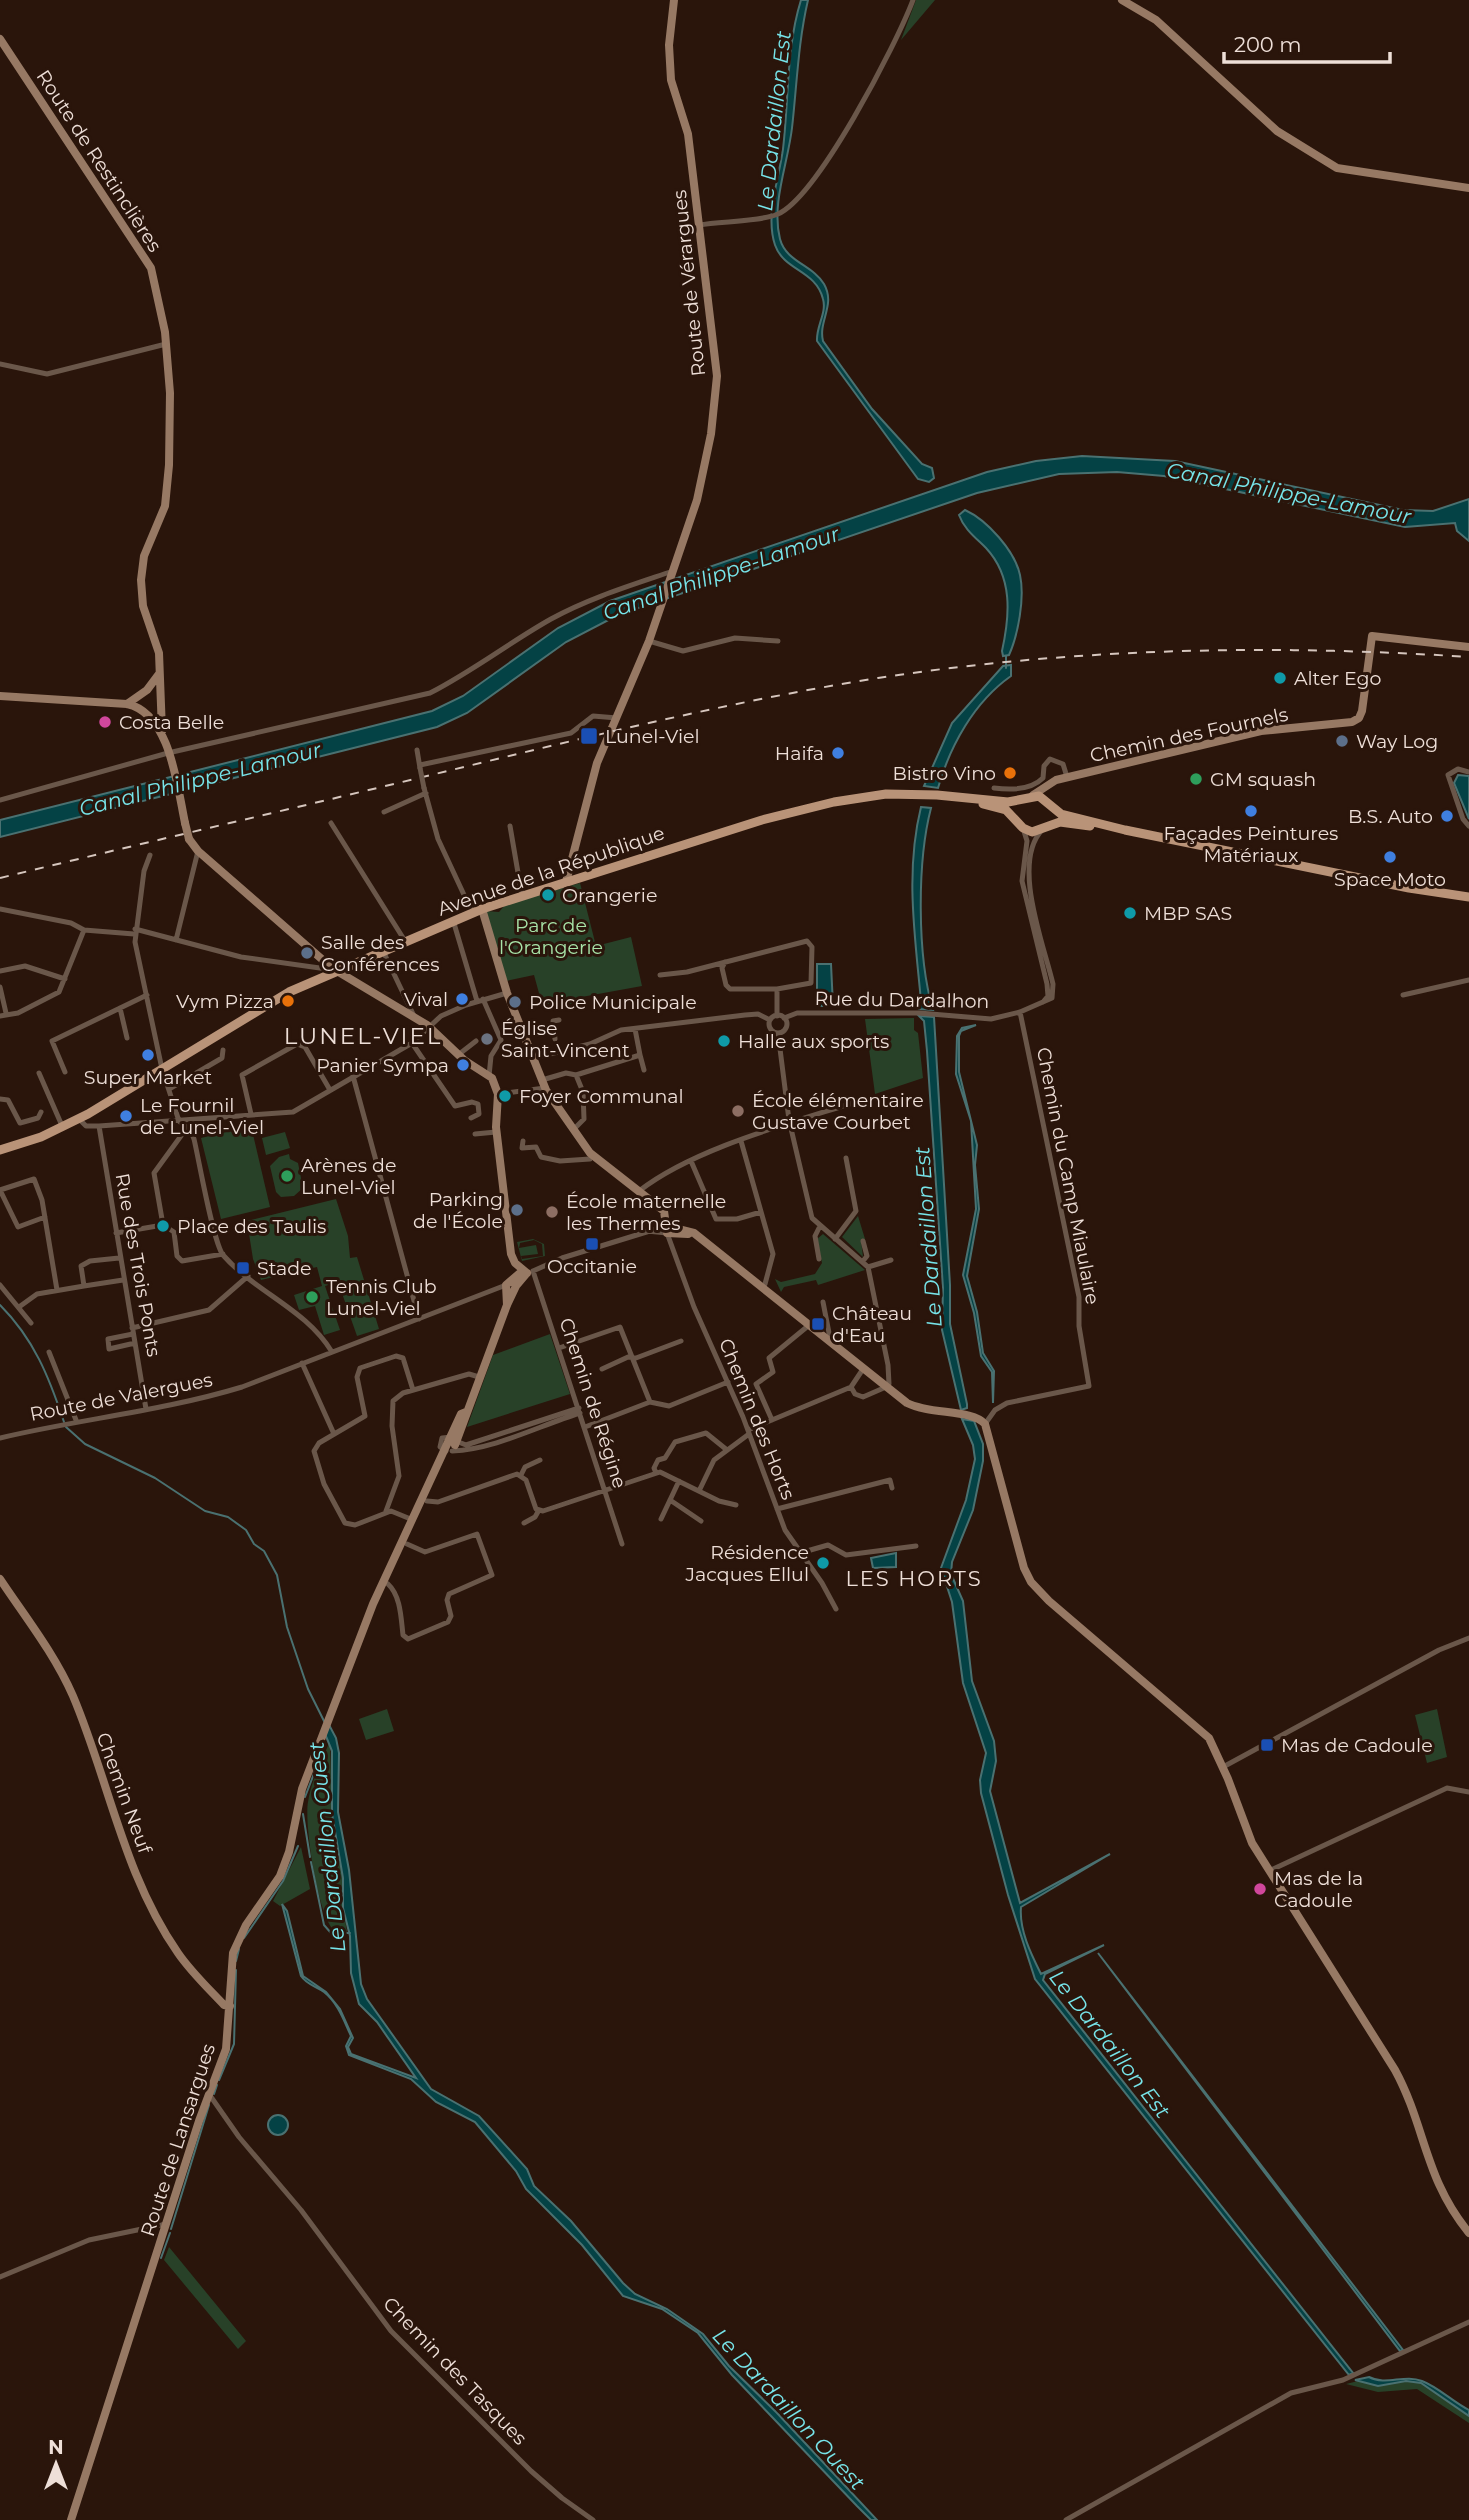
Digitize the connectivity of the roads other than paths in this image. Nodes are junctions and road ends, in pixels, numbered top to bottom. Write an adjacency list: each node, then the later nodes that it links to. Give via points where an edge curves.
1 (674, 0): 6 (street, Route de Vérargues, via 671,80 688,134)
2 (913, 0): 6 (street, via 876,80 806,192 768,217)
3 (1122, 0): 5 (street, via 1156,20 1277,131 1337,168)
4 (0, 40): 7 (street, Route de Restinclières, via 151,268)
5 (1469, 188)
6 (698, 225): 9 (street, Route de Vérargues, via 717,376 697,500)
7 (166, 344): 8 (street, via 47,374); 13 (street, Route de Restinclières, via 170,405 165,506 144,556 141,580 143,606 158,647)
8 (0, 364)
9 (671, 574): 11 (street, Route de Vérargues); 22 (street, via 604,594 551,618 430,693)
10 (778, 640): 11 (street, via 735,638 683,650)
11 (649, 641): 19 (street, Route de Vérargues)
12 (1469, 647): 25 (street, Chemin des Fournels, via 1372,636 1363,711 1352,722 1261,731)
13 (159, 674): 15 (street); 16 (street, Route de Restinclières)
14 (0, 696): 17 (street)
15 (138, 697): 17 (street); 18 (street)
16 (161, 703): 18 (street); 20 (street, Route de Restinclières)
17 (127, 704): 18 (street)
18 (143, 710): 20 (street)
19 (617, 718): 23 (street, via 593,716 571,733); 42 (street, Route de Vérargues, via 597,763)
20 (162, 731): 22 (street)
21 (417, 750): 23 (street)
22 (168, 753): 30 (street); 40 (street, bridge, via 189,839)
23 (420, 766): 27 (street, bridge)
24 (1469, 772): 37 (street, via 1458,769 1448,775)
25 (1066, 778): 26 (street, Chemin des Fournels, via 1063,764 1050,760 1037,784); 28 (street, Chemin des Fournels); 32 (street, via 1051,788)
26 (994, 788)
27 (425, 791): 33 (street); 49 (street, via 438,839)
28 (1033, 795): 31 (main road); 32 (main road)
29 (950, 796): 31 (main road); 35 (main road, via 1006,810); 42 (main road, Avenue de la République, via 863,797 818,806)
30 (0, 800)
31 (1022, 800): 35 (main road, via 1016,810)
32 (1049, 804): 38 (main road, via 1051,817); 39 (main road, via 1061,814)
33 (384, 812)
34 (331, 823): 54 (street)
35 (1020, 824): 38 (main road, via 1032,832); 68 (street, via 1027,841 1024,889 1048,990)
36 (510, 826): 44 (street)
37 (1469, 826)
38 (1043, 829): 39 (main road, via 1060,822); 68 (street, via 1031,849 1028,875 1054,991 1052,998)
39 (1125, 830): 43 (main road)
40 (198, 851): 53 (street); 58 (street)
41 (150, 855): 52 (street)
42 (566, 882): 44 (main road, Avenue de la République)
43 (1409, 888): 45 (main road); 46 (main road)
44 (522, 896): 47 (main road, Avenue de la République)
45 (1469, 897)
46 (1469, 903)
47 (482, 908): 49 (main road, Avenue de la République); 64 (street)
48 (0, 909): 51 (street, via 71,923)
49 (472, 912): 50 (main road, Avenue de la République)
50 (453, 920): 54 (main road, Avenue de la République); 67 (street)
51 (84, 930): 52 (street); 60 (street)
52 (135, 932): 53 (street); 65 (street)
53 (176, 940): 58 (street, via 242,957)
54 (405, 941): 55 (main road, Avenue de la République)
55 (383, 951): 58 (main road, Avenue de la République); 73 (street)
56 (725, 962): 59 (street); 63 (street, via 722,968 730,989); 63 (street, via 803,942 811,944 811,983)
57 (0, 971): 60 (street, via 25,965)
58 (337, 971): 73 (street); 87 (main road, Avenue de la République, via 271,1001)
59 (660, 975)
60 (65, 979): 71 (street, via 56,995)
61 (1469, 980): 66 (street)
62 (0, 987): 71 (street)
63 (777, 989): 72 (street)
64 (507, 993): 67 (street); 86 (street)
65 (147, 995): 69 (street); 87 (street)
66 (1403, 995)
67 (480, 1000): 76 (street, via 441,1016); 93 (street, via 502,1040 491,1056)
68 (1042, 1003): 70 (street, Rue du Dardalhon)
69 (120, 1007): 79 (street); 89 (street, via 52,1041)
70 (1020, 1012): 72 (street, Rue du Dardalhon, via 991,1019 919,1013 797,1013); 168 (street, Chemin du Camp Miaulaire, via 1079,1297 1088,1386 1007,1403)
71 (3, 1015)
72 (780, 1017): 75 (street); 78 (street, via 786,1026)
73 (415, 1019): 76 (street)
74 (559, 1020): 80 (street, via 553,1021)
75 (770, 1020): 77 (street, via 758,1014); 78 (street, via 770,1028)
76 (430, 1027): 82 (street); 84 (street)
77 (635, 1029): 85 (street); 86 (street)
78 (778, 1033): 106 (street)
79 (127, 1038)
80 (555, 1039)
81 (476, 1041): 84 (street)
82 (412, 1043): 92 (street); 103 (street, via 455,1106 477,1103 479,1114)
83 (223, 1050): 95 (street, via 222,1058)
84 (458, 1055): 93 (street)
85 (640, 1055): 88 (street); 91 (street)
86 (534, 1058): 94 (street)
87 (162, 1069): 95 (street); 104 (main road, Avenue de la République)
88 (644, 1070)
89 (65, 1072)
90 (39, 1073): 108 (street)
91 (576, 1075): 94 (street, via 566,1073); 109 (street, via 583,1092 584,1119)
92 (353, 1076): 96 (street); 144 (street)
93 (489, 1076): 97 (street)
94 (543, 1084): 97 (street); 109 (street)
95 (170, 1090): 105 (street)
96 (330, 1090): 101 (street, via 293,1112); 101 (street, via 305,1047 297,1044 242,1075)
97 (498, 1094): 111 (street)
98 (0, 1099): 100 (street, via 8,1100 20,1123)
99 (859, 1101): 106 (street)
100 (41, 1112)
101 (251, 1114): 102 (street)
102 (210, 1118): 105 (street); 110 (street)
103 (471, 1118)
104 (79, 1119): 107 (street, via 86,1126); 108 (main road, Avenue de la République)
105 (179, 1121): 107 (street); 110 (street)
106 (790, 1123): 114 (street); 124 (street, via 812,1218)
107 (99, 1126): 126 (street, Rue des Trois Ponts)
108 (63, 1128): 115 (main road, Avenue de la République)
109 (575, 1128): 120 (street, via 590,1153)
110 (188, 1130): 123 (street, via 154,1173); 129 (street)
111 (496, 1132): 112 (street); 134 (street, via 513,1259)
112 (475, 1134)
113 (523, 1141): 117 (street, via 522,1148 536,1147 541,1157)
114 (741, 1141): 118 (street); 121 (street)
115 (0, 1150)
116 (846, 1158): 127 (street, via 856,1211)
117 (590, 1159)
118 (691, 1161): 120 (street); 121 (street, via 716,1219)
119 (0, 1190): 122 (street, via 18,1227); 122 (street, via 34,1179)
120 (639, 1191): 125 (street, via 664,1211)
121 (761, 1212): 139 (street, via 774,1258)
122 (46, 1217): 141 (street)
123 (163, 1225): 126 (street); 129 (street, via 174,1232 182,1261)
124 (820, 1226): 127 (street); 131 (street, via 815,1236)
125 (667, 1229): 134 (street, via 647,1231); 139 (street, via 695,1236); 159 (street, Chemin des Horts, via 694,1307)
126 (116, 1233): 130 (street, Rue des Trois Ponts)
127 (835, 1239): 133 (street)
128 (863, 1241): 133 (street)
129 (223, 1254): 135 (street)
130 (120, 1258): 136 (street, Rue des Trois Ponts); 138 (street, via 81,1266)
131 (819, 1259)
132 (891, 1260): 133 (street)
133 (866, 1264): 160 (street, via 888,1365)
134 (530, 1272): 140 (street); 151 (street, Chemin de Régine)
135 (248, 1276): 147 (street, via 209,1310); 153 (street, via 292,1309)
136 (123, 1280): 138 (street); 147 (street, Rue des Trois Ponts)
137 (0, 1285): 143 (street)
138 (84, 1286): 141 (street)
139 (764, 1286): 146 (street); 148 (street)
140 (510, 1287): 144 (street, Route de Valergues); 158 (street, Route de Lansargues)
141 (57, 1290): 143 (street, via 34,1295)
142 (823, 1302): 148 (street)
143 (19, 1307): 145 (street)
144 (419, 1319): 153 (street, Route de Valergues)
145 (31, 1323)
146 (808, 1326): 148 (street); 166 (street, via 769,1359 773,1373 756,1384)
147 (133, 1331): 150 (street, Rue des Trois Ponts); 150 (street, via 107,1339 109,1349)
148 (829, 1339): 156 (street)
149 (681, 1341): 154 (street)
150 (135, 1343): 164 (street, Rue des Trois Ponts)
151 (559, 1348): 154 (street, via 620,1327); 165 (street, Chemin de Régine)
152 (49, 1352): 167 (street)
153 (332, 1352): 155 (street, Route de Valergues)
154 (632, 1357): 157 (street); 163 (street)
155 (304, 1363): 164 (street, Route de Valergues, via 198,1400); 171 (street)
156 (865, 1368): 160 (street); 161 (street)
157 (602, 1369)
158 (479, 1377): 162 (street, via 469,1374); 173 (street, Route de Lansargues)
159 (728, 1382): 163 (street, via 670,1406); 170 (street, Chemin des Horts)
160 (888, 1386): 161 (street, via 863,1397); 168 (street, via 907,1403 931,1411 972,1414)
161 (850, 1387): 166 (street)
162 (413, 1390): 171 (street, via 402,1358 374,1362 358,1373 365,1416); 188 (street, via 397,1397 391,1407 399,1476)
163 (650, 1402): 169 (street)
164 (146, 1409): 167 (street, Route de Valergues)
165 (580, 1411): 169 (street, Chemin de Régine); 173 (street, via 466,1445); 175 (street, via 517,1436)
166 (772, 1420): 170 (street)
167 (74, 1421): 172 (street, Route de Valergues)
168 (985, 1424): 201 (street, via 1031,1582 1196,1724 1209,1738)
169 (585, 1427): 181 (street, Chemin de Régine)
170 (749, 1432): 174 (street); 186 (street, Chemin des Horts)
171 (334, 1434): 188 (street, via 316,1444 314,1451 342,1520 355,1525)
172 (0, 1438)
173 (454, 1439): 175 (street, Route de Lansargues); 175 (street, via 442,1438 440,1447)
174 (727, 1450): 177 (street, via 706,1433 675,1442 665,1458 658,1460); 182 (street, via 714,1460)
175 (449, 1451): 183 (street, Route de Lansargues)
176 (540, 1460): 178 (street, via 525,1467)
177 (656, 1473): 179 (street); 181 (street)
178 (521, 1475): 183 (street, via 438,1502); 187 (street)
179 (679, 1481): 182 (street); 184 (street)
180 (892, 1488): 186 (street, via 890,1480)
181 (605, 1489): 187 (street); 194 (street, Chemin de Régine)
182 (699, 1491): 185 (street)
183 (425, 1500): 190 (street, Route de Lansargues)
184 (670, 1500): 189 (street); 191 (street)
185 (736, 1505)
186 (777, 1509): 196 (street, Chemin des Horts)
187 (540, 1510): 192 (street)
188 (386, 1511): 190 (street)
189 (661, 1519)
190 (415, 1521): 193 (street, Route de Lansargues)
191 (701, 1521)
192 (524, 1523)
193 (405, 1543): 198 (street, Route de Lansargues); 198 (street, via 425,1552 477,1534 493,1570 489,1579 449,1594 450,1619 412,1639 405,1637 394,1592)
194 (622, 1544)
195 (916, 1546): 196 (street, via 846,1555 828,1545)
196 (800, 1553): 199 (street, Chemin des Horts)
197 (0, 1579): 204 (street, Chemin Neuf, via 49,1648 73,1697 116,1824 150,1906 182,1959)
198 (386, 1584): 204 (street, Route de Lansargues, via 300,1797 280,1876 233,1953)
199 (836, 1609)
200 (1469, 1638): 201 (street)
201 (1223, 1767): 203 (street, via 1252,1843)
202 (1469, 1791): 203 (street, via 1447,1788)
203 (1269, 1871): 207 (street, via 1395,2070 1433,2175)
204 (230, 2006): 205 (street, Route de Lansargues, via 226,2049)
205 (209, 2094): 206 (street, Route de Lansargues); 211 (street, Chemin des Tasques, via 391,2331 540,2478)
206 (167, 2224): 208 (street, via 89,2240); 210 (street, Route de Lansargues)
207 (1469, 2233)
208 (0, 2277)
209 (1469, 2322): 212 (street, via 1343,2379 1291,2393)
210 (71, 2520)
211 (593, 2520)
212 (1066, 2520)

